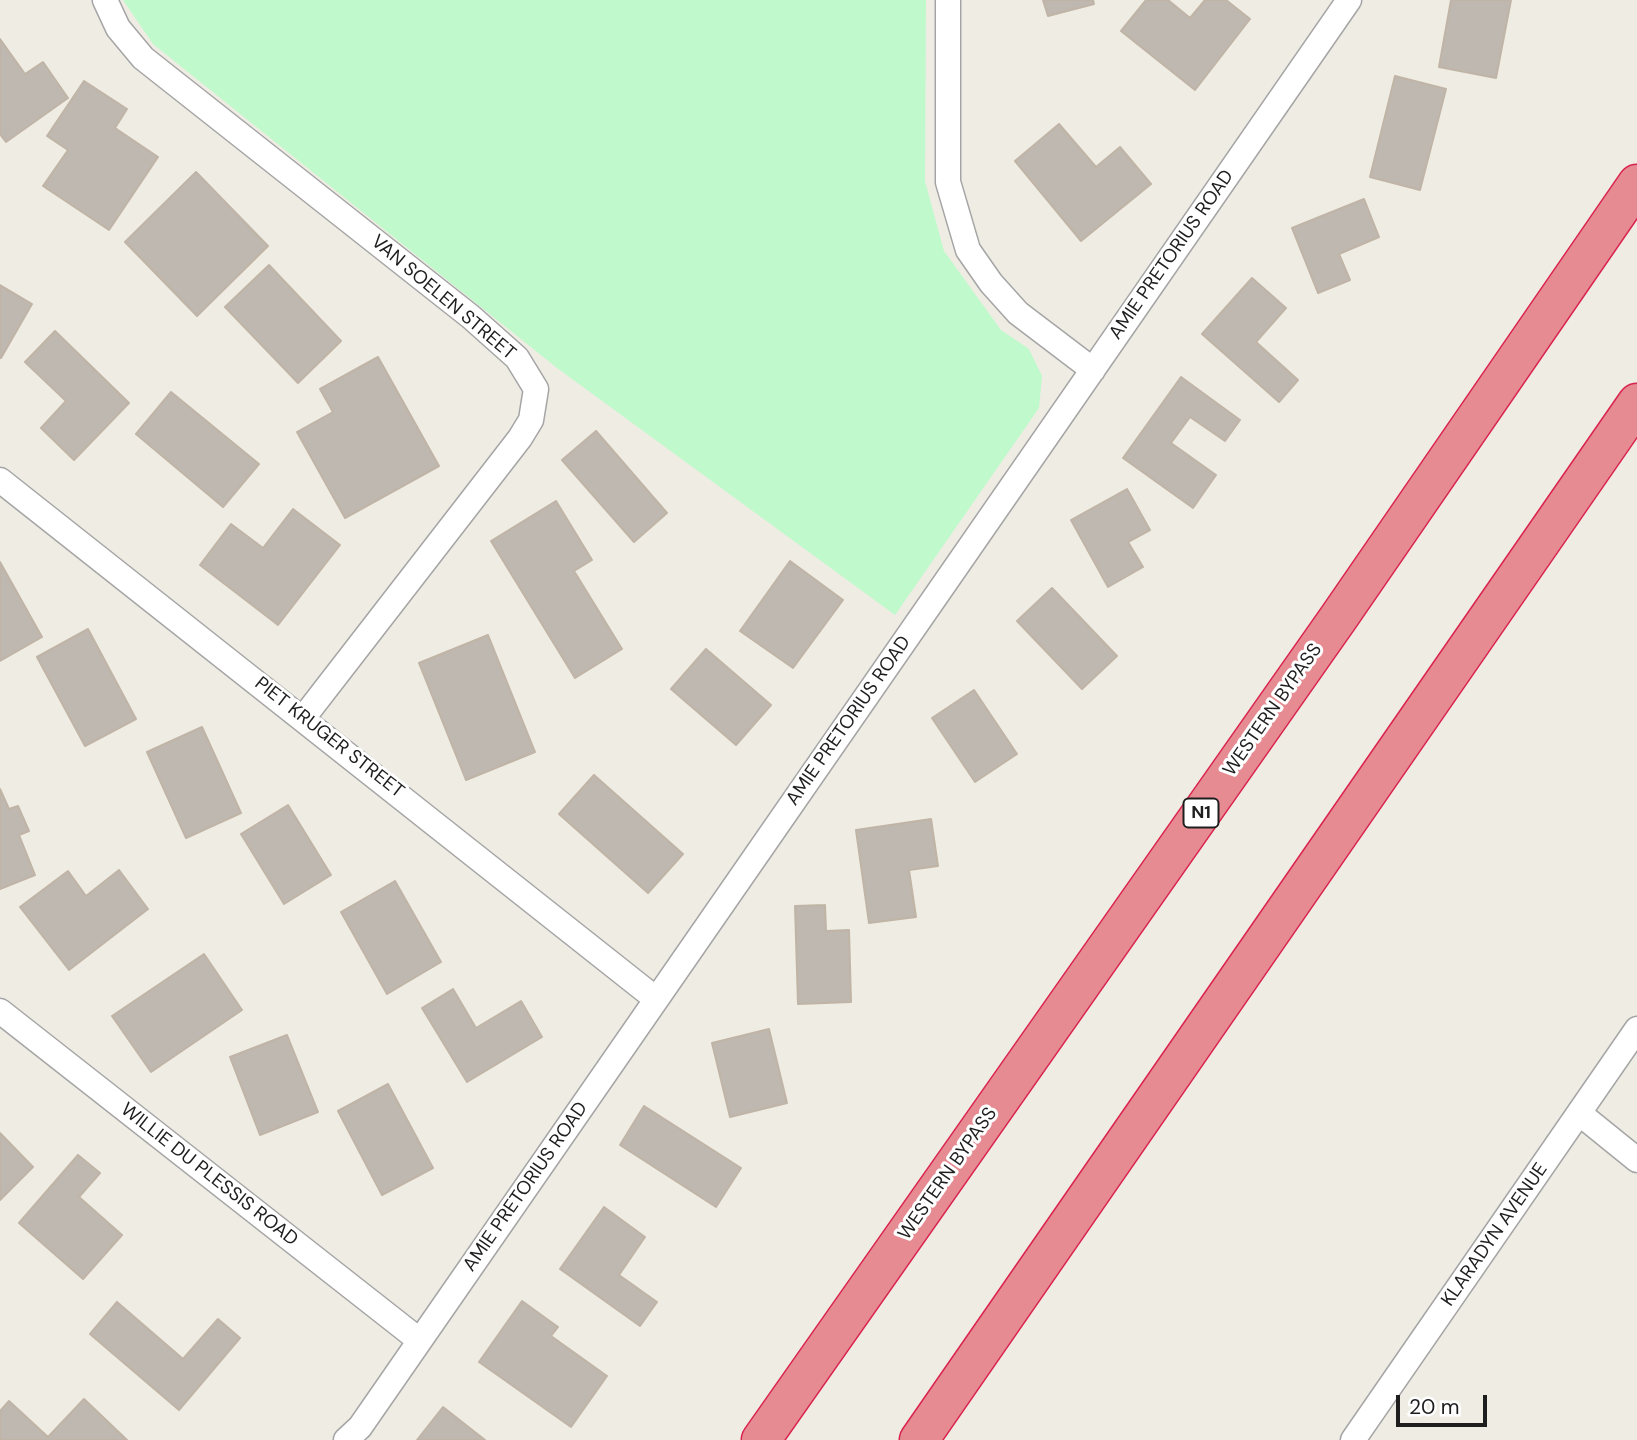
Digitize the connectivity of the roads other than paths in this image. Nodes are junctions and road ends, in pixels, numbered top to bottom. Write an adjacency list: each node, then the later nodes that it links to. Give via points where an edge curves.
1 (105, 0): 8 (street, VAN SOELEN STREET, via 118,28 143,58 471,317 517,358 536,389 531,420 520,438)
2 (948, 0): 5 (street, via 948,182 968,250 1018,313)
3 (1349, 0): 5 (street, AMIE PRETORIUS ROAD)
4 (1637, 184): 16 (highway, WESTERN BYPASS / N1)
5 (1093, 370): 9 (street, AMIE PRETORIUS ROAD)
6 (1637, 404): 17 (highway)
7 (0, 480): 8 (street, PIET KRUGER STREET)
8 (304, 718): 9 (street, PIET KRUGER STREET)
9 (656, 999): 14 (street, AMIE PRETORIUS ROAD)
10 (0, 1011): 14 (street, WILLIE DU PLESSIS ROAD)
11 (1637, 1029): 12 (street, KLARADYN AVENUE)
12 (1579, 1113): 13 (street); 18 (street, KLARADYN AVENUE)
13 (1637, 1160)
14 (419, 1340): 15 (street, AMIE PRETORIUS ROAD, via 360,1427)
15 (346, 1440)
16 (761, 1440)
17 (919, 1440)
18 (1353, 1440)

